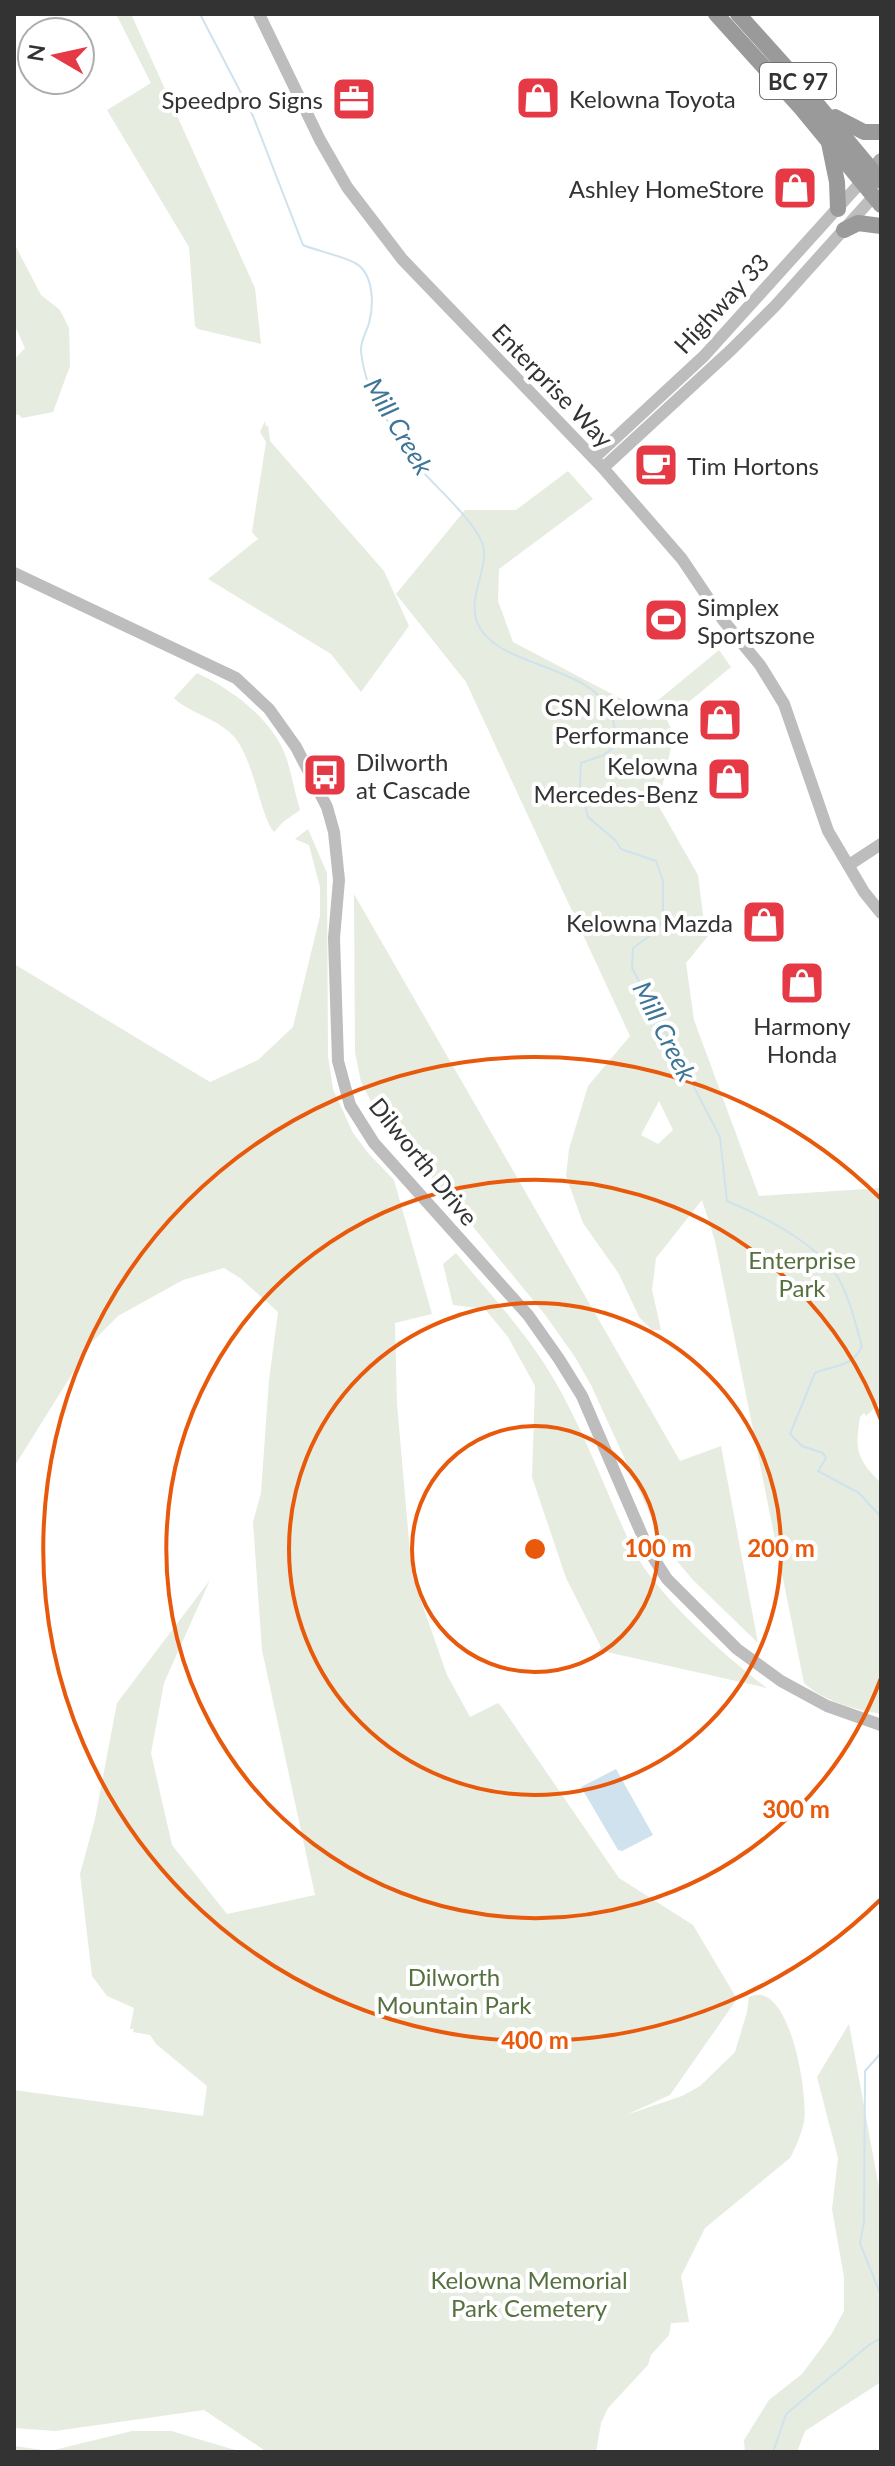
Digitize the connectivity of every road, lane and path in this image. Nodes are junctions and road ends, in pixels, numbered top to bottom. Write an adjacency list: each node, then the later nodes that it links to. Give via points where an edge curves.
1 (259, 14): 11 (street, Enterprise Way, via 347,187 402,259)
2 (716, 14): 6 (highway, BC 97)
3 (738, 14): 4 (highway, BC 97)
4 (819, 107): 5 (highway, via 864,132); 7 (highway, BC 97)
5 (881, 132)
6 (828, 141): 7 (highway, BC 97); 8 (highway)
7 (876, 183): 8 (street, Highway 33); 10 (street, Highway 33)
8 (838, 209): 11 (street, Highway 33)
9 (881, 226): 10 (highway, via 858,223)
10 (844, 230): 11 (street, Highway 33, via 731,350)
11 (598, 463): 14 (street, Enterprise Way, via 682,559 760,665 784,704 828,831)
12 (14, 573): 16 (street, Dilworth Drive, via 236,678 269,709 296,747 334,832 339,880 334,938 338,1061 350,1105 374,1143 528,1315 559,1359 582,1396 649,1551 667,1579 737,1649 790,1687)
13 (881, 844): 14 (street)
14 (849, 865): 15 (street, Enterprise Way)
15 (881, 913)
16 (881, 1725)

